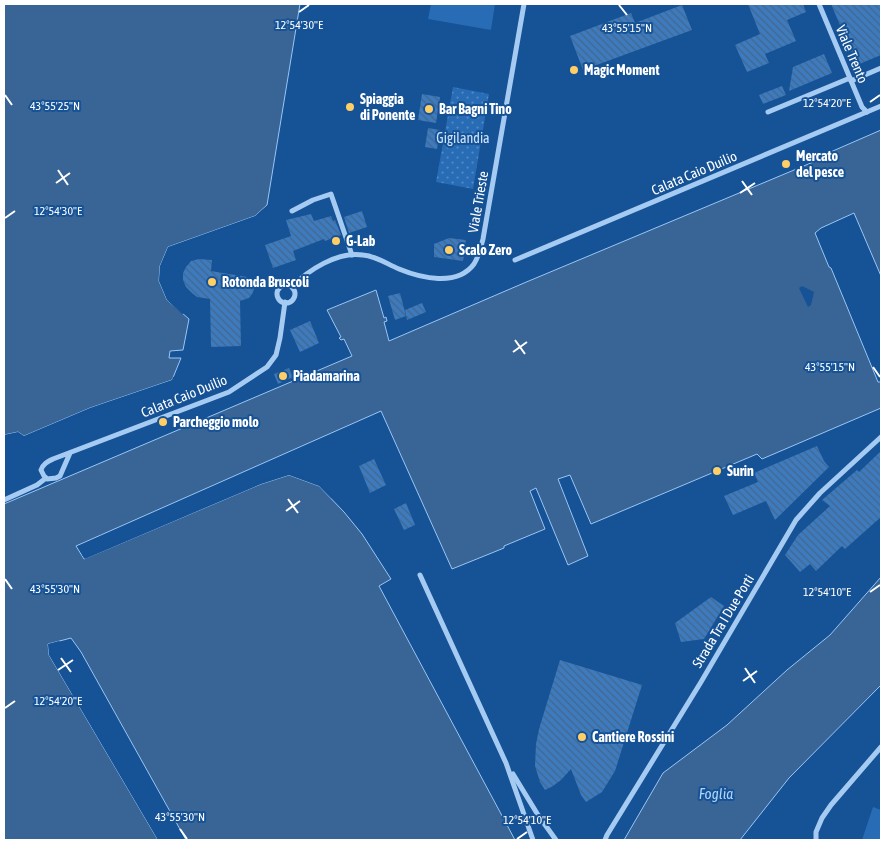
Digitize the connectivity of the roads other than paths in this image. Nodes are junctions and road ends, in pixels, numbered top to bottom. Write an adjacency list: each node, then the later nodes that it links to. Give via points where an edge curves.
1 (524, 4): 9 (street, Viale Trieste, via 483,239 473,265 464,273 438,279 401,270 373,257)
2 (819, 4): 4 (street, Viale Trento)
3 (881, 68): 4 (street)
4 (851, 79): 6 (street); 7 (street, Viale Trento)
5 (881, 106): 7 (street, Calata Caio Duilio)
6 (768, 112)
7 (867, 112): 10 (street, Calata Caio Duilio)
8 (292, 211): 9 (street, via 331,194)
9 (352, 254): 11 (street, Viale Trieste, via 319,265)
10 (515, 260)
11 (292, 288): 12 (street, Viale Trieste, via 295,296); 12 (street, Viale Trieste, via 284,286 278,291 280,300)
12 (285, 302): 14 (street, Calata Caio Duilio, via 276,355 267,367 229,392)
13 (881, 437): 20 (street, Strada Tra I Due Porti, via 820,493 796,520)
14 (70, 453): 15 (street, via 60,476); 15 (street, Calata Caio Duilio, via 43,466 41,470)
15 (46, 478): 16 (street)
16 (4, 500)
17 (420, 575): 19 (street)
18 (881, 747): 24 (street, via 831,805 822,818)
19 (506, 763): 21 (street); 22 (street)
20 (606, 838): 23 (street, Strada Tra I Due Porti)
21 (533, 840)
22 (556, 840)
23 (600, 840)
24 (816, 840)

